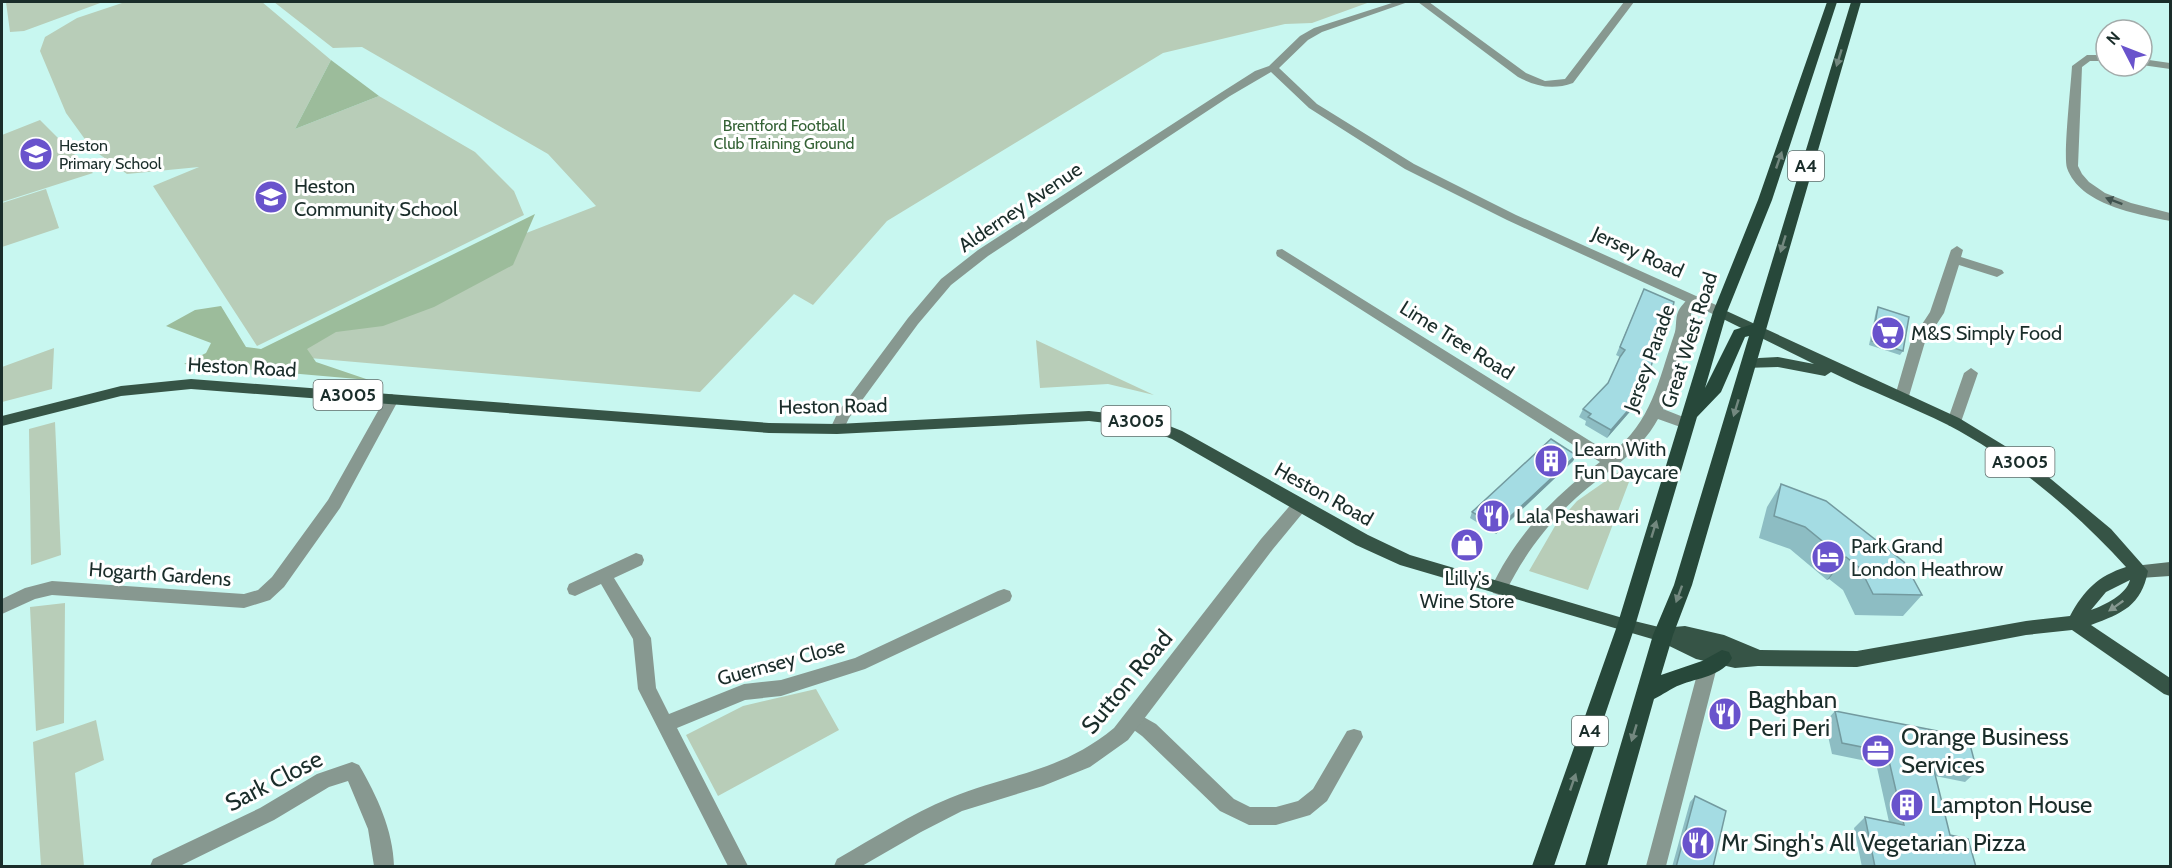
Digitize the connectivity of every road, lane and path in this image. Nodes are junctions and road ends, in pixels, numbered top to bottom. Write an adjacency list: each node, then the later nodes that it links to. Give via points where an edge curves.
1 (1403, 2): 9 (street, via 1318,30)
2 (1424, 2): 3 (street, via 1522,75 1558,86 1569,81)
3 (1629, 2)
4 (1832, 2): 14 (highway, Great West Road / A4, one-way to 4, via 1765,200)
5 (1856, 2): 15 (highway, A4, one-way to 15)
6 (2094, 58): 10 (street, one-way to 6, via 2101,196 2085,185 2072,166 2077,66)
7 (2154, 64): 8 (street)
8 (2170, 66)
9 (1273, 68): 13 (street, Jersey Road, via 1310,104 1385,152 1545,234); 25 (street, Alderney Avenue, via 1226,94 983,253 946,282 913,321)
10 (2170, 217)
11 (1282, 253): 26 (street, Lime Tree Road)
12 (1997, 273): 19 (street, via 1956,254 1937,312 1918,341)
13 (1694, 300): 14 (street, Jersey Road); 21 (street, Jersey Parade, via 1684,313 1684,326)
14 (1720, 312): 15 (main road, Jersey Road / A3005); 22 (highway, Great West Road / A4)
15 (1756, 330): 16 (highway, A4); 18 (main road, Jersey Road / A3005); 22 (highway, via 1739,334 1715,388)
16 (1749, 365): 18 (main road, A3005, via 1785,361); 38 (highway, A4, one-way to 38, via 1683,585)
17 (1971, 373): 24 (street)
18 (1855, 377): 19 (main road, Jersey Road / A3005)
19 (1902, 396): 24 (main road, Jersey Road / A3005)
20 (392, 399): 23 (main road, Heston Road / A3005, via 220,384 176,384 112,393); 25 (main road, Heston Road / A3005, via 698,424); 35 (street, Hogarth Gardens, via 334,504 278,582 264,595 244,601 52,588)
21 (1654, 412): 22 (street); 26 (street, Jersey Parade, via 1639,437)
22 (1687, 420): 37 (highway, Great West Road / A4, one-way to 22)
23 (2, 421)
24 (1954, 422): 30 (main road, Jersey Road / A3005, via 2023,464 2105,533)
25 (837, 429): 27 (main road, Heston Road / A3005, via 1089,416 1128,420 1157,426 1195,443)
26 (1611, 461): 32 (street, Jersey Parade, via 1549,515 1507,568)
27 (1300, 505): 32 (main road, Heston Road / A3005, via 1406,560); 43 (street, Sutton Road)
28 (636, 560): 31 (street)
29 (2170, 569): 30 (main road)
30 (2140, 571): 36 (main road, via 2117,574 2089,597); 36 (main road, A3005, one-way to 36, via 2136,589 2122,602)
31 (604, 575): 33 (street); 44 (street, via 642,638 647,689)
32 (1499, 588): 37 (main road, Heston Road / A3005)
33 (575, 590)
34 (1004, 596): 44 (street, Guernsey Close, via 859,664 782,688 744,692)
35 (2, 607)
36 (2075, 623): 39 (main road, A3005, via 2018,629 1857,658); 41 (main road)
37 (1626, 626): 38 (main road, A3005); 50 (highway, Great West Road / A4, one-way to 37)
38 (1663, 635): 39 (main road, A3005, via 1684,633 1724,642); 40 (main road, A3005); 42 (highway, A4)
39 (1758, 658): 40 (main road, A3005)
40 (1715, 663): 42 (highway, via 1672,679); 52 (street)
41 (2170, 688)
42 (1646, 694): 51 (highway, A4, one-way to 51)
43 (1133, 719): 45 (street, via 1227,805 1249,816 1276,816 1303,809 1320,795); 49 (street, Sutton Road, via 1091,759 958,803)
44 (667, 724): 48 (street)
45 (1353, 737)
46 (160, 867): 47 (street, Sark Close, via 267,814 324,780 352,771 381,836)
47 (384, 867)
48 (738, 867)
49 (844, 867)
50 (1543, 867)
51 (1596, 867)
52 (1656, 867)

